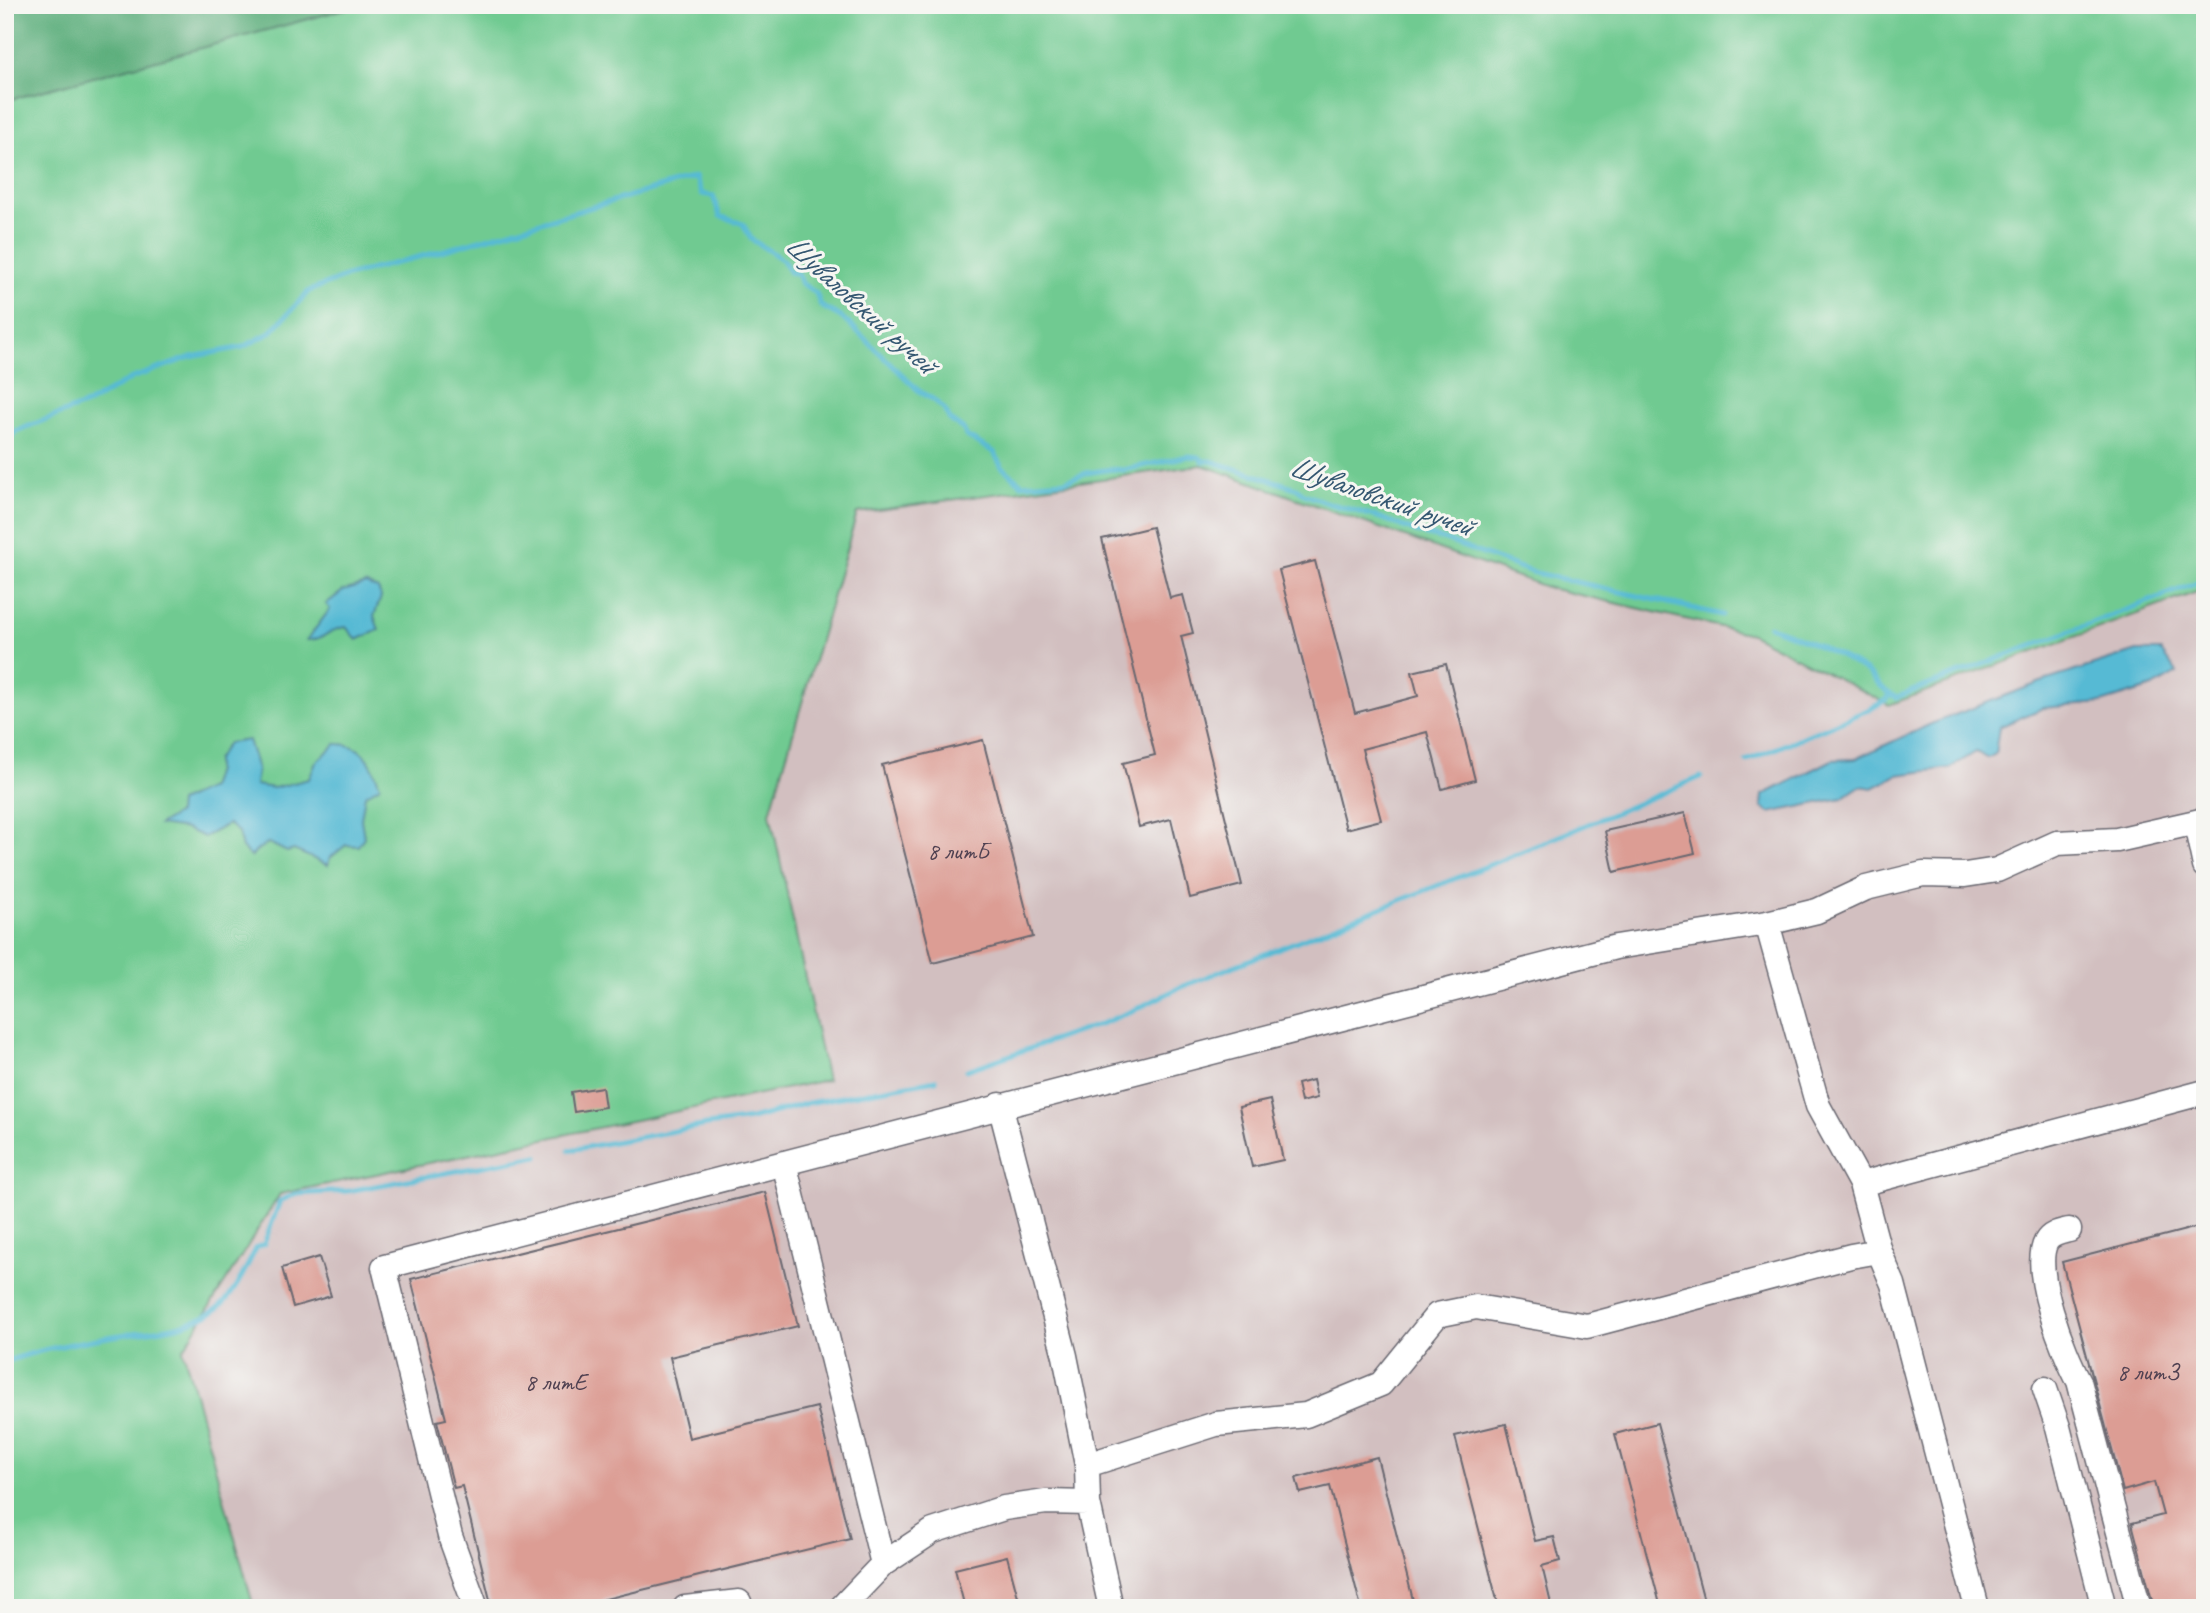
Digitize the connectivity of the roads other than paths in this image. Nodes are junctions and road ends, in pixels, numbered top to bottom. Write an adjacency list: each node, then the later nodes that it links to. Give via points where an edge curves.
1 (2200, 822): 2 (lane); 3 (lane, via 2117,840 2057,843 1997,870 1923,874 1866,888 1817,911)
2 (2205, 866)
3 (1767, 923): 5 (lane, via 1616,947); 7 (lane, via 1818,1106)
4 (2205, 1092): 7 (lane)
5 (1000, 1105): 6 (lane); 13 (lane, via 1065,1356)
6 (784, 1163): 15 (lane); 16 (lane, via 384,1267 450,1536)
7 (1861, 1184): 9 (lane)
8 (2069, 1230): 11 (lane, via 2046,1240 2041,1262 2046,1293)
9 (1879, 1251): 13 (lane, via 1587,1326 1476,1307 1437,1315 1381,1384 1306,1415 1216,1424); 21 (lane, via 1894,1283)
10 (2045, 1389): 12 (lane)
11 (2089, 1420): 12 (lane); 23 (lane)
12 (2058, 1427): 22 (lane)
13 (1087, 1465): 14 (lane)
14 (1088, 1503): 15 (lane, via 1004,1508 933,1531); 20 (lane)
15 (883, 1564): 19 (lane)
16 (476, 1608)
17 (685, 1608): 18 (lane, via 739,1602)
18 (741, 1608)
19 (841, 1608)
20 (1111, 1608)
21 (1977, 1608)
22 (2104, 1608)
23 (2138, 1608)

